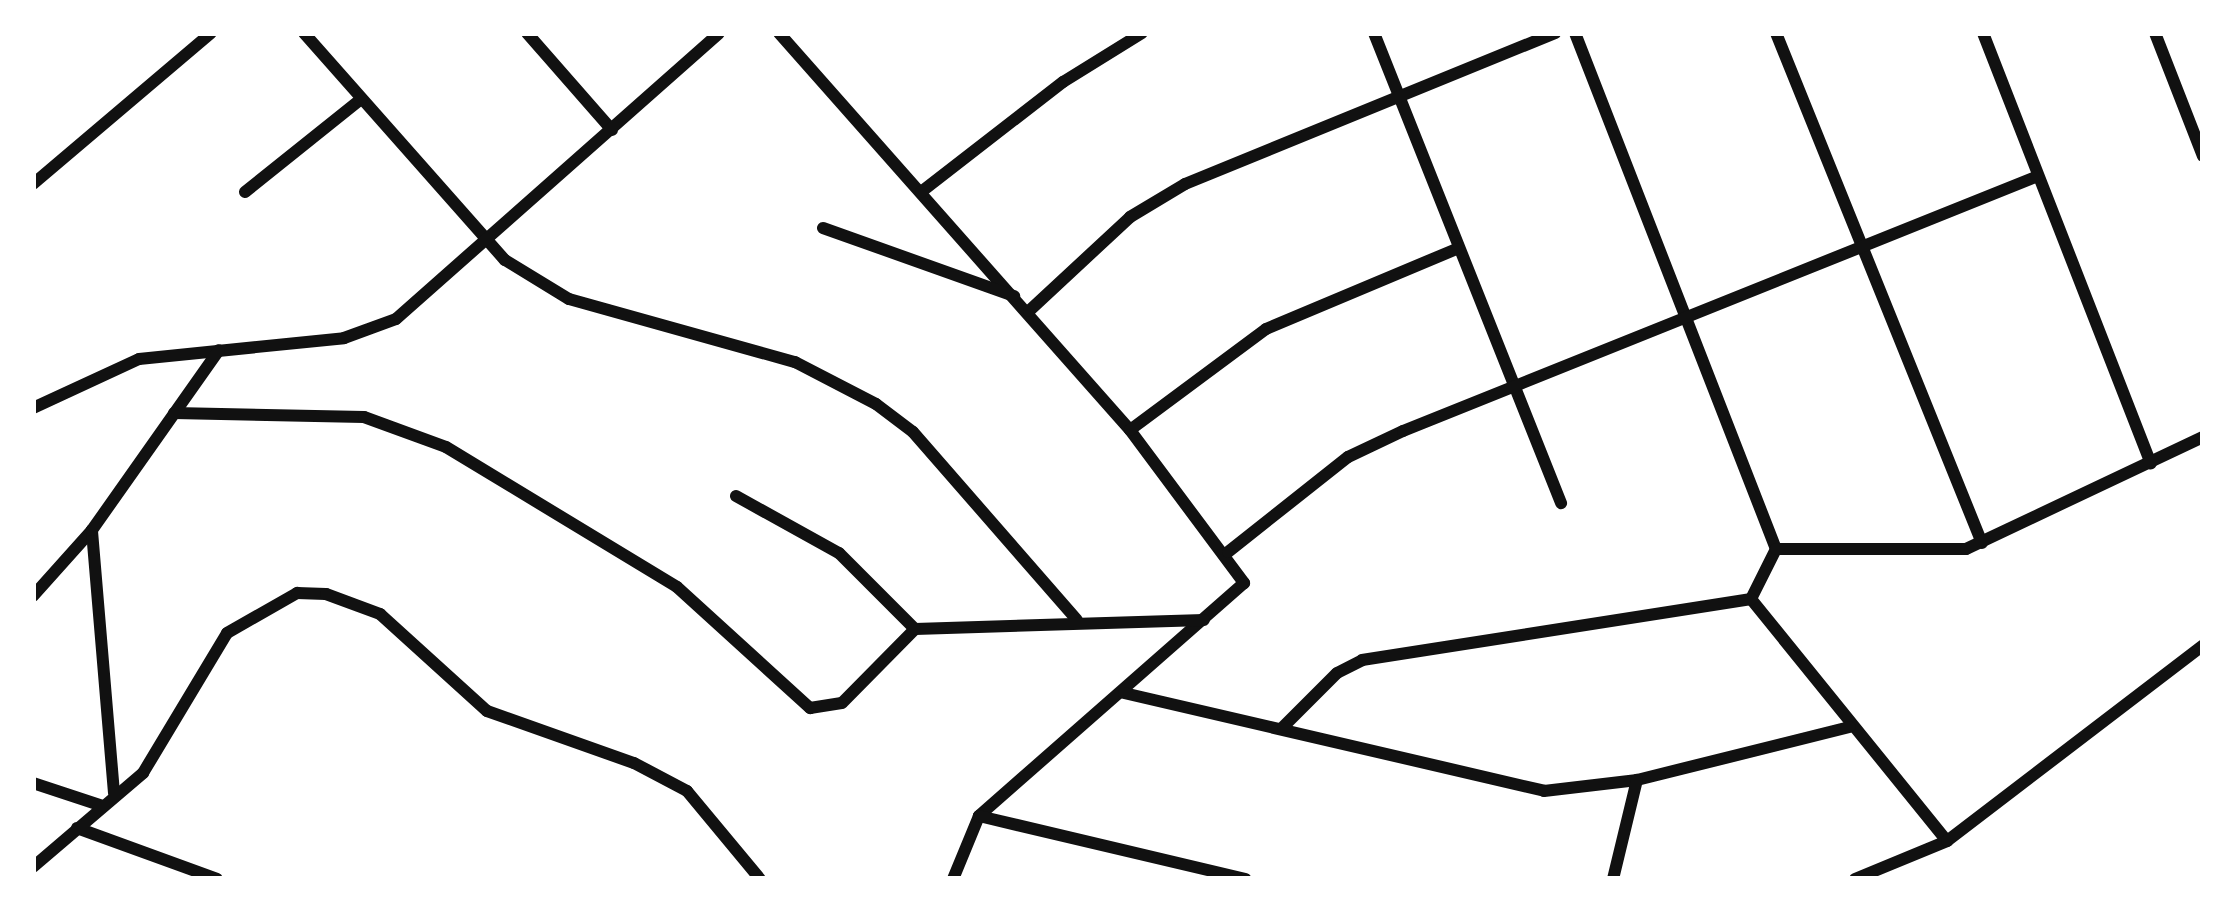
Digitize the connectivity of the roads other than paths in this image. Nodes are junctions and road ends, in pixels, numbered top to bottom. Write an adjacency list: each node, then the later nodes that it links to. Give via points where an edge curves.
1 (212, 33): 18 (street)
2 (304, 33): 13 (street)
3 (527, 33): 15 (street)
4 (719, 33): 15 (street)
5 (779, 33): 20 (street)
6 (1142, 33): 20 (street, via 1063,82)
7 (1373, 33): 14 (street)
8 (1555, 33): 14 (street)
9 (1575, 33): 27 (street)
10 (1776, 33): 23 (street)
11 (1983, 33): 17 (street)
12 (2155, 33): 16 (street)
13 (361, 99): 19 (street); 22 (street)
14 (1399, 99): 24 (street); 26 (street, via 1162,196)
15 (612, 130): 22 (street)
16 (2203, 156)
17 (2038, 176): 23 (street); 34 (street)
18 (33, 184)
19 (245, 192)
20 (921, 192): 25 (street)
21 (823, 228): 25 (street)
22 (484, 237): 28 (street, via 372,332); 43 (street, via 535,282 569,299 795,362 876,404 928,448)
23 (1864, 248): 27 (street); 38 (street)
24 (1456, 249): 29 (street); 32 (street, via 1266,329)
25 (1014, 296): 26 (street)
26 (1029, 311): 32 (street)
27 (1688, 321): 29 (street); 39 (street)
28 (219, 350): 30 (street, via 110,367); 31 (street)
29 (1510, 391): 36 (street); 40 (street, via 1348,457)
30 (33, 409)
31 (174, 413): 37 (street); 45 (street, via 364,417 446,447 677,587 810,708 842,703)
32 (1130, 430): 40 (street)
33 (2203, 437): 34 (street)
34 (2151, 463): 38 (street)
35 (736, 496): 45 (street, via 839,553)
36 (1561, 503)
37 (92, 530): 41 (street); 52 (street)
38 (1982, 543): 39 (street)
39 (1776, 549): 42 (street)
40 (1228, 552): 44 (street, via 1242,590)
41 (33, 596)
42 (1751, 599): 48 (street, via 1362,660 1337,673); 49 (street)
43 (1077, 620): 44 (street); 45 (street)
44 (1204, 620): 47 (street)
45 (915, 629)
46 (2203, 644): 56 (street)
47 (1124, 693): 48 (street); 54 (street)
48 (1283, 727): 50 (street, via 1517,788)
49 (1849, 727): 50 (street); 56 (street)
50 (1636, 780): 62 (street)
51 (33, 783): 53 (street)
52 (114, 793): 53 (street); 59 (street, via 163,746 227,633 297,593 326,594 380,614 487,711 634,763 687,791)
53 (100, 805): 55 (street)
54 (979, 815): 60 (street); 61 (street)
55 (77, 828): 57 (street); 58 (street)
56 (1947, 841): 63 (street)
57 (33, 867)
58 (218, 879)
59 (760, 879)
60 (953, 879)
61 (1246, 879)
62 (1612, 879)
63 (1855, 879)

